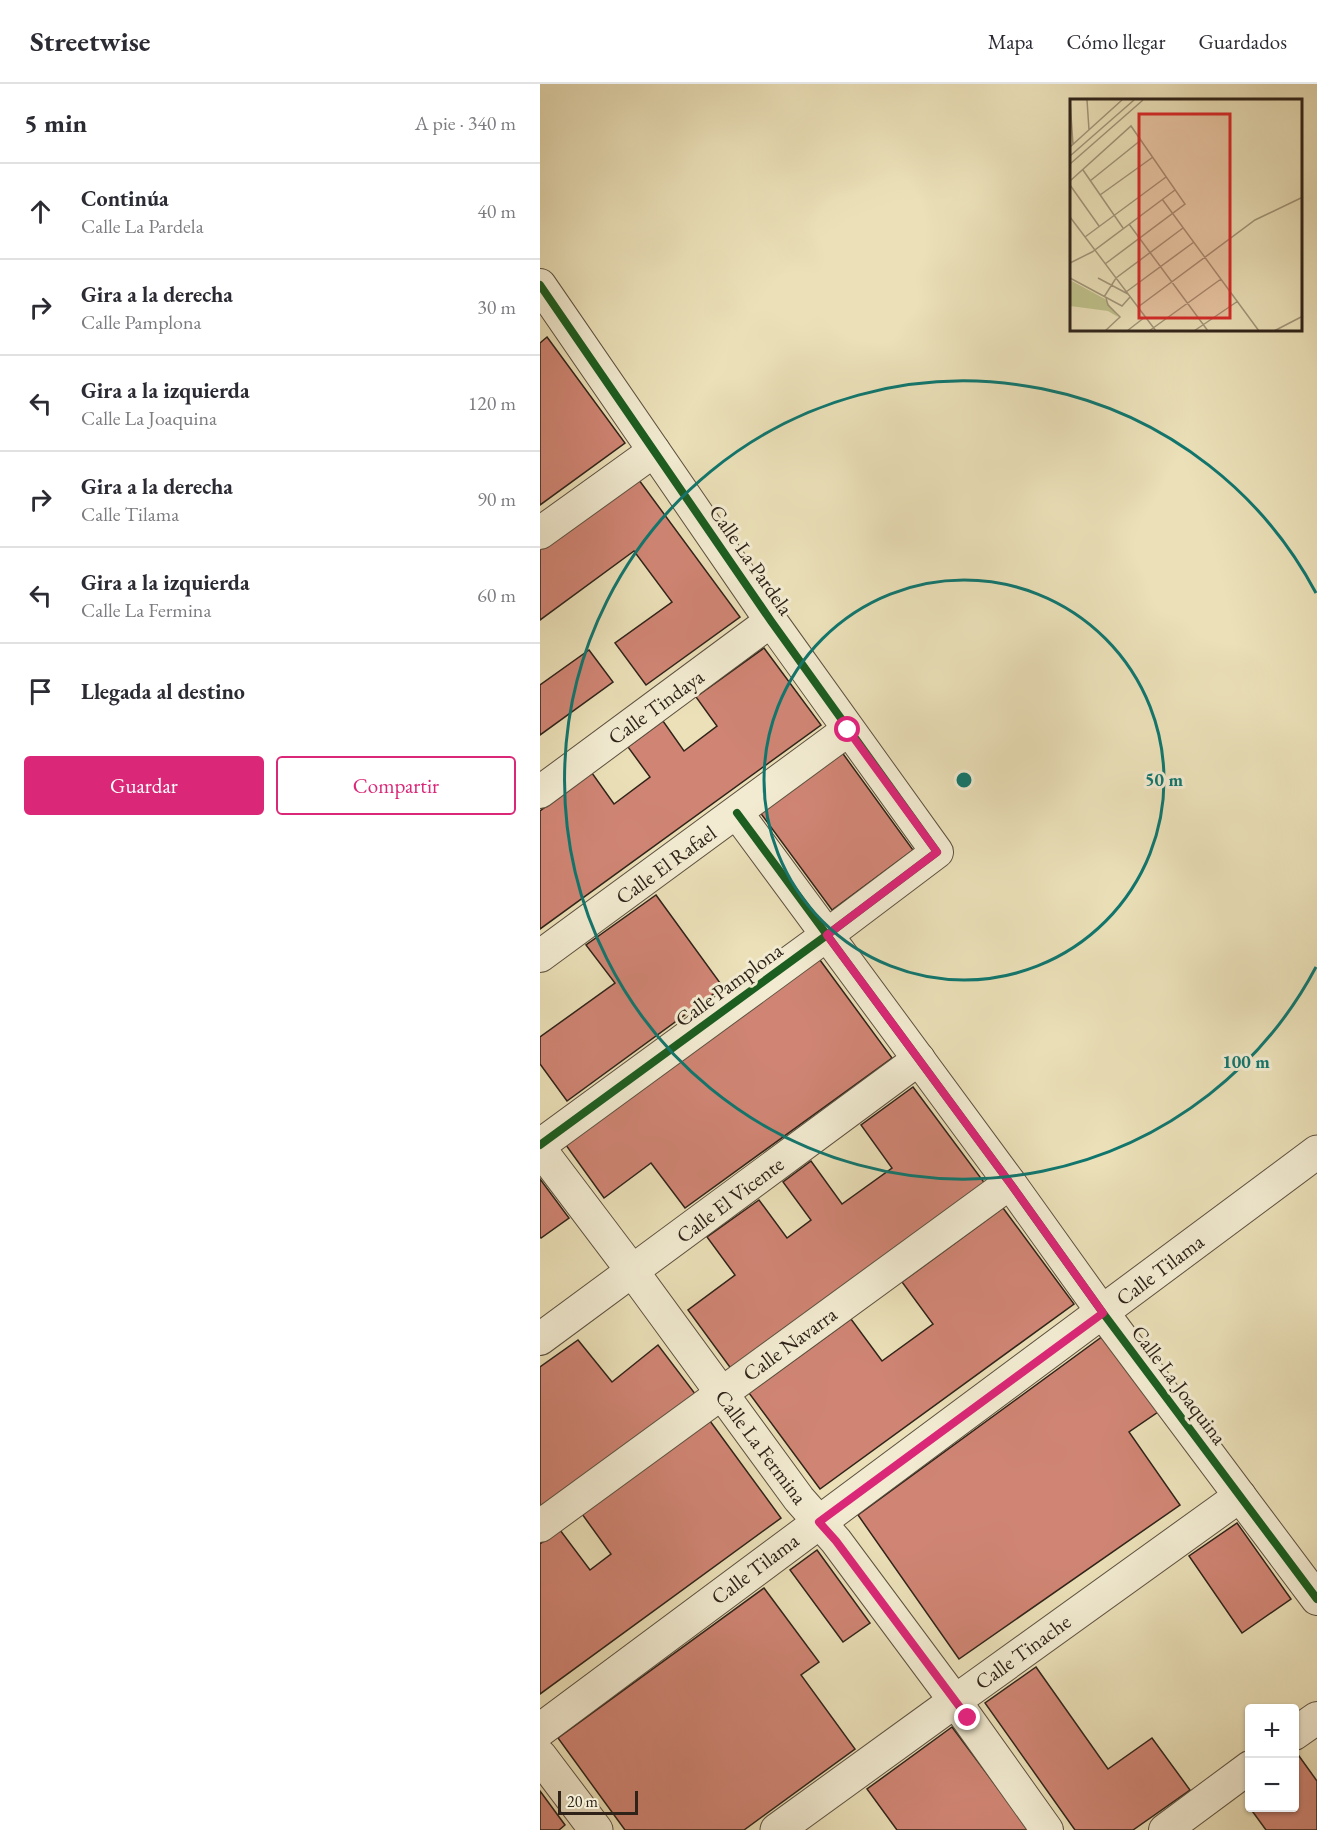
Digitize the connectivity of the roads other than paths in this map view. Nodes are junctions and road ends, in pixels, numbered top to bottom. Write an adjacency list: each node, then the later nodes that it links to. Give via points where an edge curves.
1 (545, 303): 2 (street, Calle La Pardela)
2 (654, 451): 3 (street); 4 (street, Calle La Pardela)
3 (540, 533)
4 (771, 621): 5 (street, Calle La Pardela); 6 (street, Calle Tindaya)
5 (848, 730): 7 (street, Calle El Rafael); 8 (street, Calle La Pardela)
6 (540, 792)
7 (737, 813): 9 (street, Calle La Joaquina); 10 (street, Calle El Rafael)
8 (937, 852): 9 (street, Calle Pamplona)
9 (827, 935): 11 (street, Calle La Joaquina); 12 (street, Calle Pamplona)
10 (540, 956)
11 (919, 1059): 14 (street, Calle La Joaquina); 15 (street, Calle El Vicente)
12 (540, 1147): 15 (street, Calle La Fermina)
13 (1317, 1152): 16 (street, Calle Tilama)
14 (1010, 1183): 16 (street, Calle La Joaquina); 18 (street, Calle Navarra)
15 (633, 1272): 17 (street, Calle El Vicente); 18 (street, Calle La Fermina)
16 (1103, 1313): 19 (street, Calle La Joaquina); 20 (street, Calle Tilama)
17 (540, 1339)
18 (722, 1394): 20 (street, Calle La Fermina); 21 (street, Calle Navarra)
19 (1240, 1496): 22 (street, Calle La Joaquina); 23 (street, Calle Tinache)
20 (819, 1522): 23 (street, Calle La Fermina); 25 (street, Calle Tilama)
21 (540, 1526)
22 (1317, 1599)
23 (955, 1701): 30 (street, Calle Tinache); 31 (street, Calle La Fermina)
24 (1317, 1718): 26 (street)
25 (540, 1730)
26 (1299, 1731)
27 (540, 1756): 29 (street)
28 (1245, 1771): 32 (street)
29 (591, 1828)
30 (777, 1830)
31 (1047, 1830)
32 (1164, 1830)

